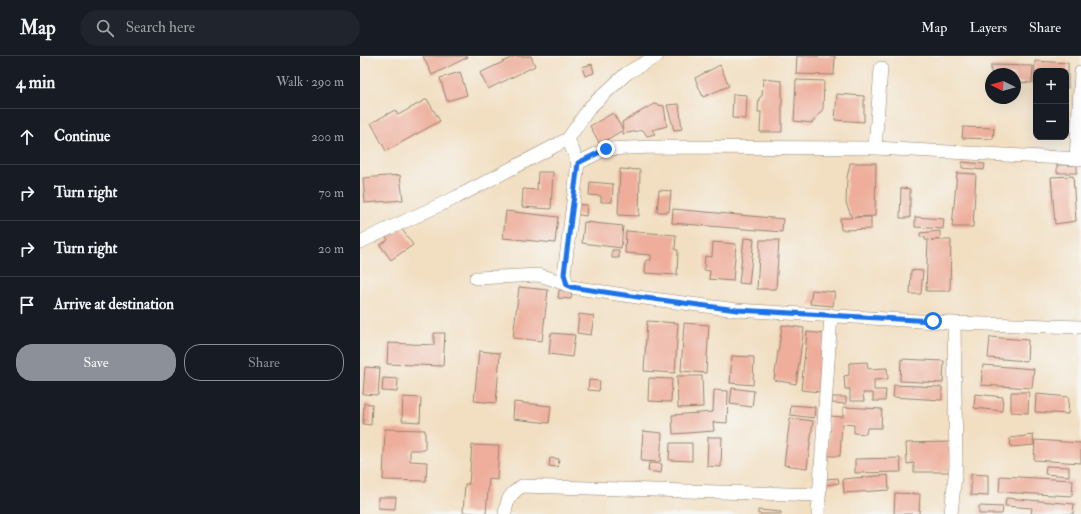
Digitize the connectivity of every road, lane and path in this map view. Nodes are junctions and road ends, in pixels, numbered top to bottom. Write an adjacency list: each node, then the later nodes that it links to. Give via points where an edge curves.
1 (657, 56): 4 (street, via 627,73 590,107)
2 (881, 68): 5 (street)
3 (1081, 72): 6 (street)
4 (568, 139): 7 (street); 8 (street, via 457,198)
5 (875, 148): 6 (street); 7 (street, via 606,149)
6 (1079, 159)
7 (578, 163): 10 (street, via 564,268)
8 (360, 242)
9 (476, 278): 10 (street, via 539,275)
10 (567, 285): 11 (street, via 586,290 737,310)
11 (831, 315): 12 (street); 14 (street)
12 (954, 323): 13 (street); 17 (street, via 956,466)
13 (1081, 327)
14 (819, 495): 15 (street, via 522,486 512,493 506,504); 16 (street)
15 (505, 514)
16 (818, 514)
17 (951, 514)

